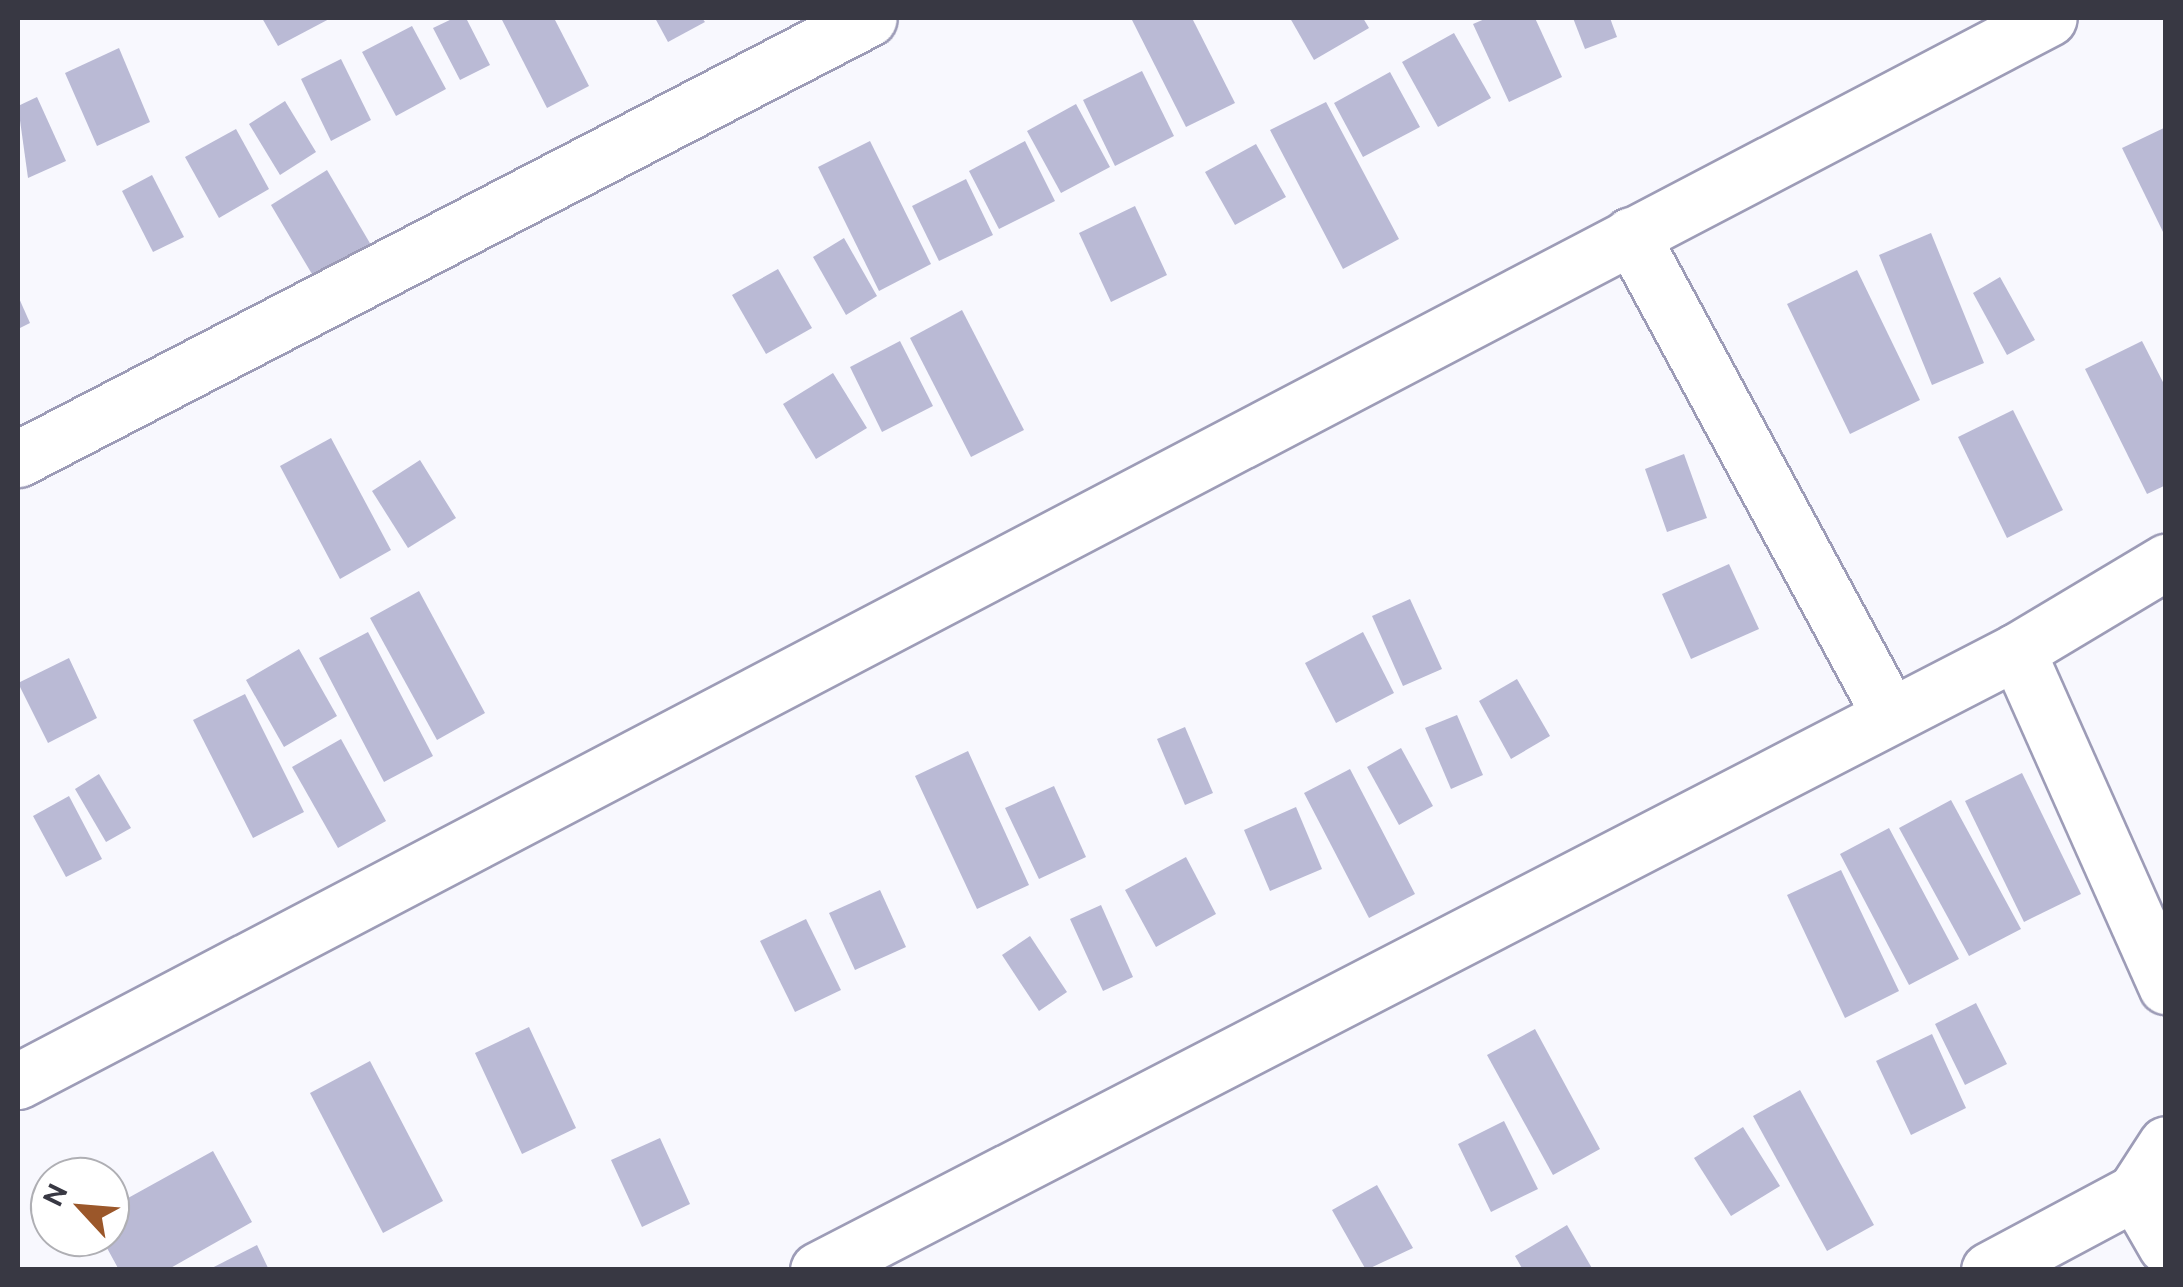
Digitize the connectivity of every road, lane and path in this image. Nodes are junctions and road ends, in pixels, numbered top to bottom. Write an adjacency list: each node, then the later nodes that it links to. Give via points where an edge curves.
1 (869, 18): 4 (street)
2 (2049, 18): 3 (street)
3 (1632, 235): 7 (street); 9 (street)
4 (18, 459)
5 (2166, 562): 6 (street)
6 (2017, 652): 7 (street); 8 (street)
7 (1889, 713): 13 (street)
8 (2166, 986)
9 (18, 1081)
10 (2166, 1144): 11 (street)
11 (2135, 1192): 12 (street); 14 (street)
12 (2166, 1246)
13 (818, 1270)
14 (1989, 1270)

